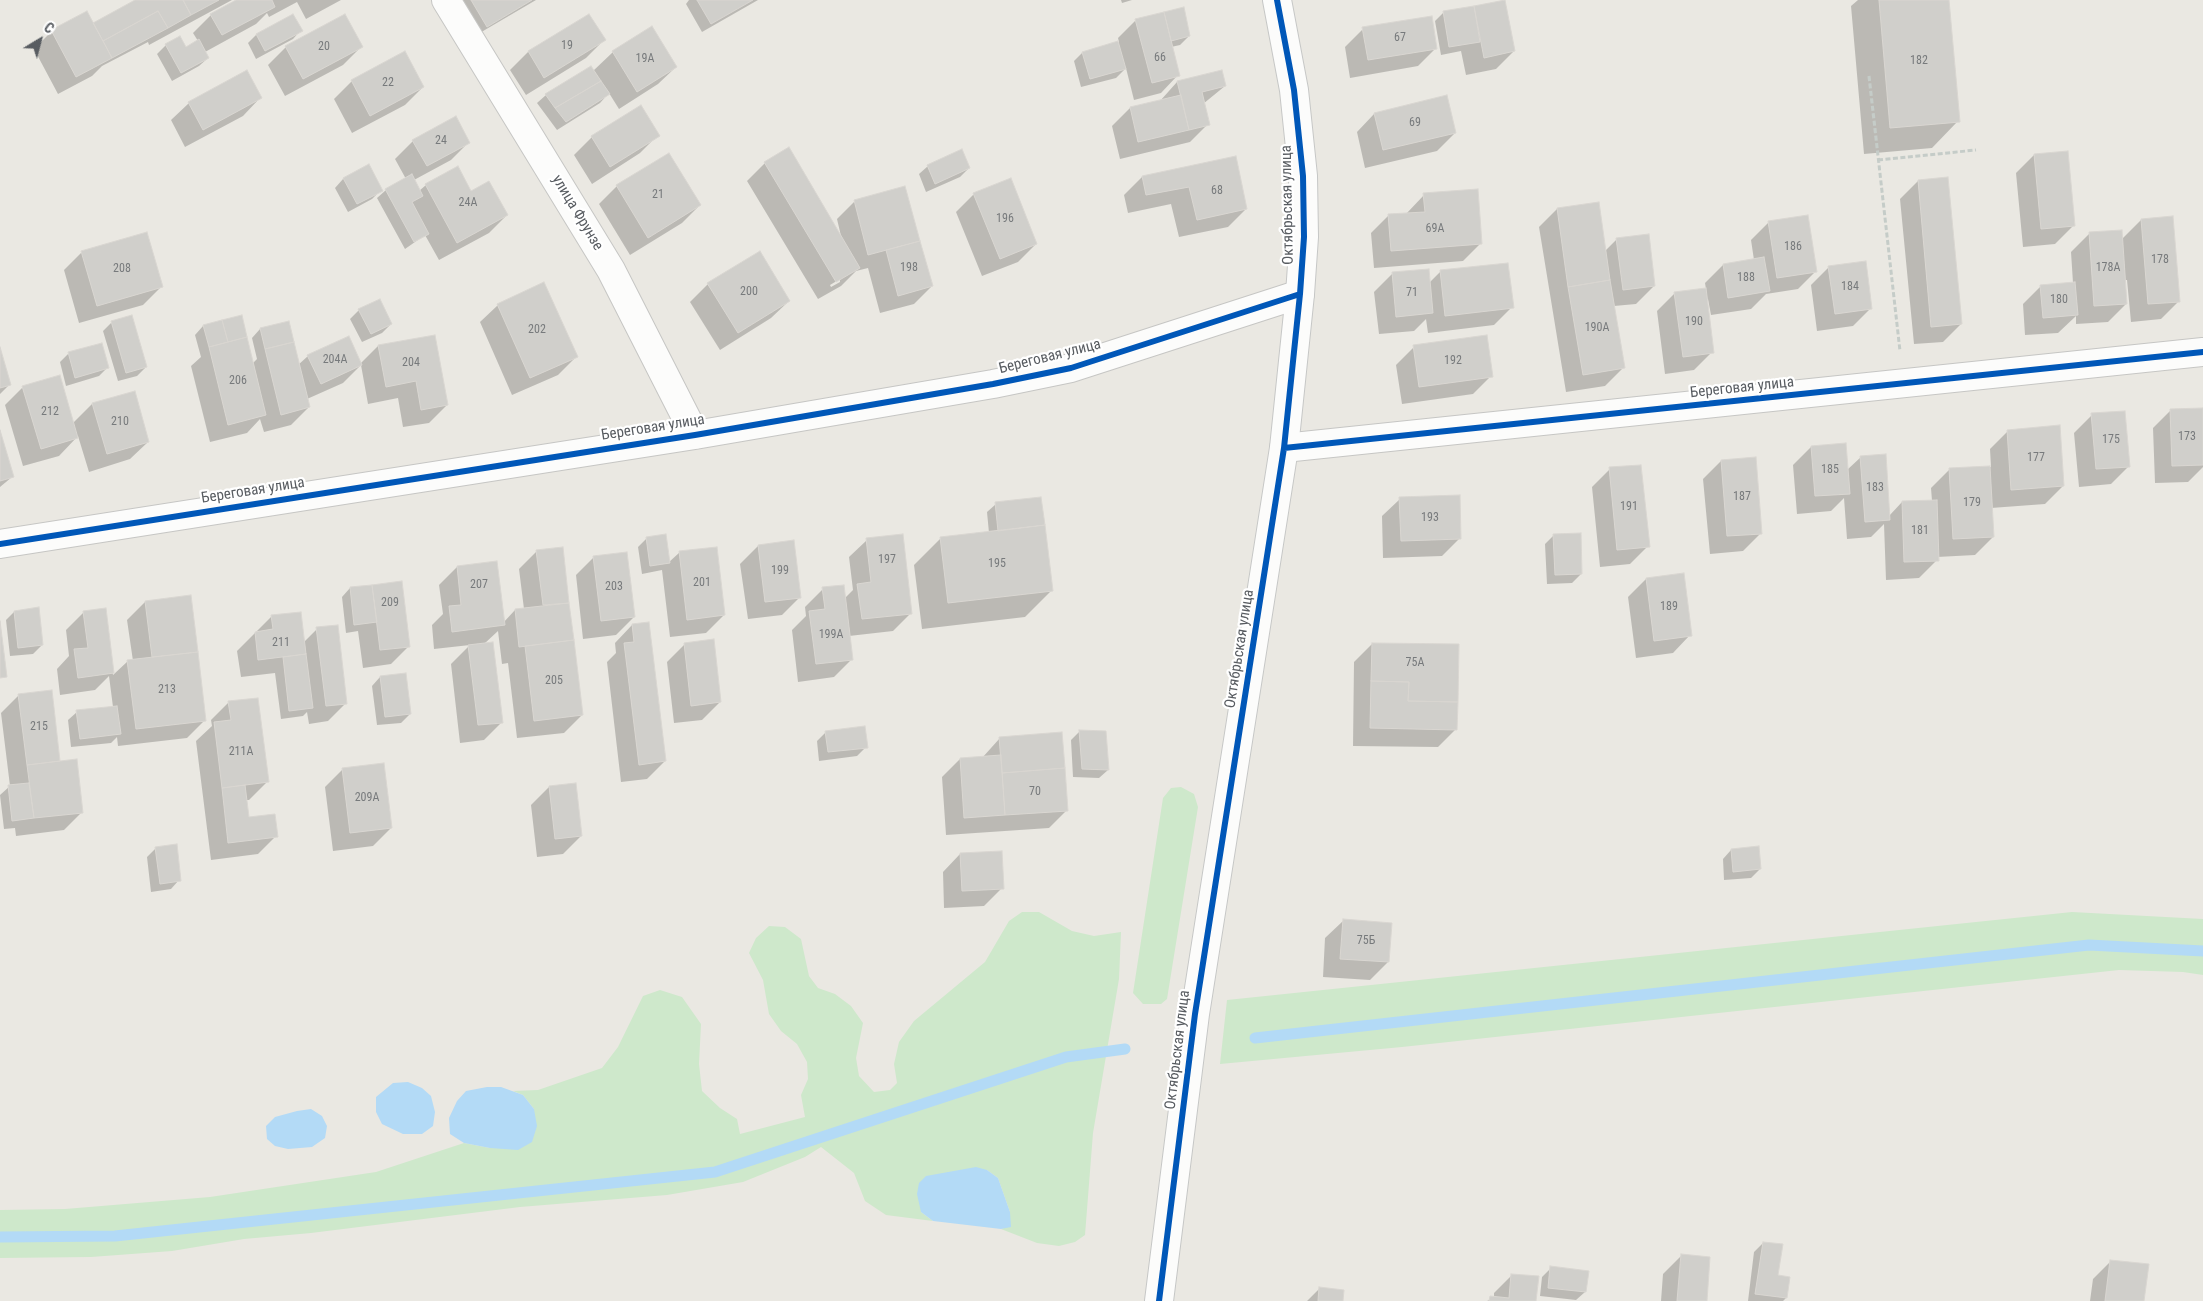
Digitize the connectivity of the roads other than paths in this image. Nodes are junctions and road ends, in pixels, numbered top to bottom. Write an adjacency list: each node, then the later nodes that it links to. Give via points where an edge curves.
1 (446, 0): 5 (street, улица Фрунзе, via 611,270)
2 (1277, 0): 3 (street, Октябрьская улица, via 1294,90 1303,176 1304,237)
3 (1300, 294): 5 (street, Береговая улица, via 1071,368); 6 (street, Октябрьская улица)
4 (2203, 352): 6 (street, Береговая улица)
5 (694, 434): 7 (street, Береговая улица)
6 (1284, 448): 8 (street, Октябрьская улица, via 1195,1014)
7 (0, 544)
8 (1159, 1301)

